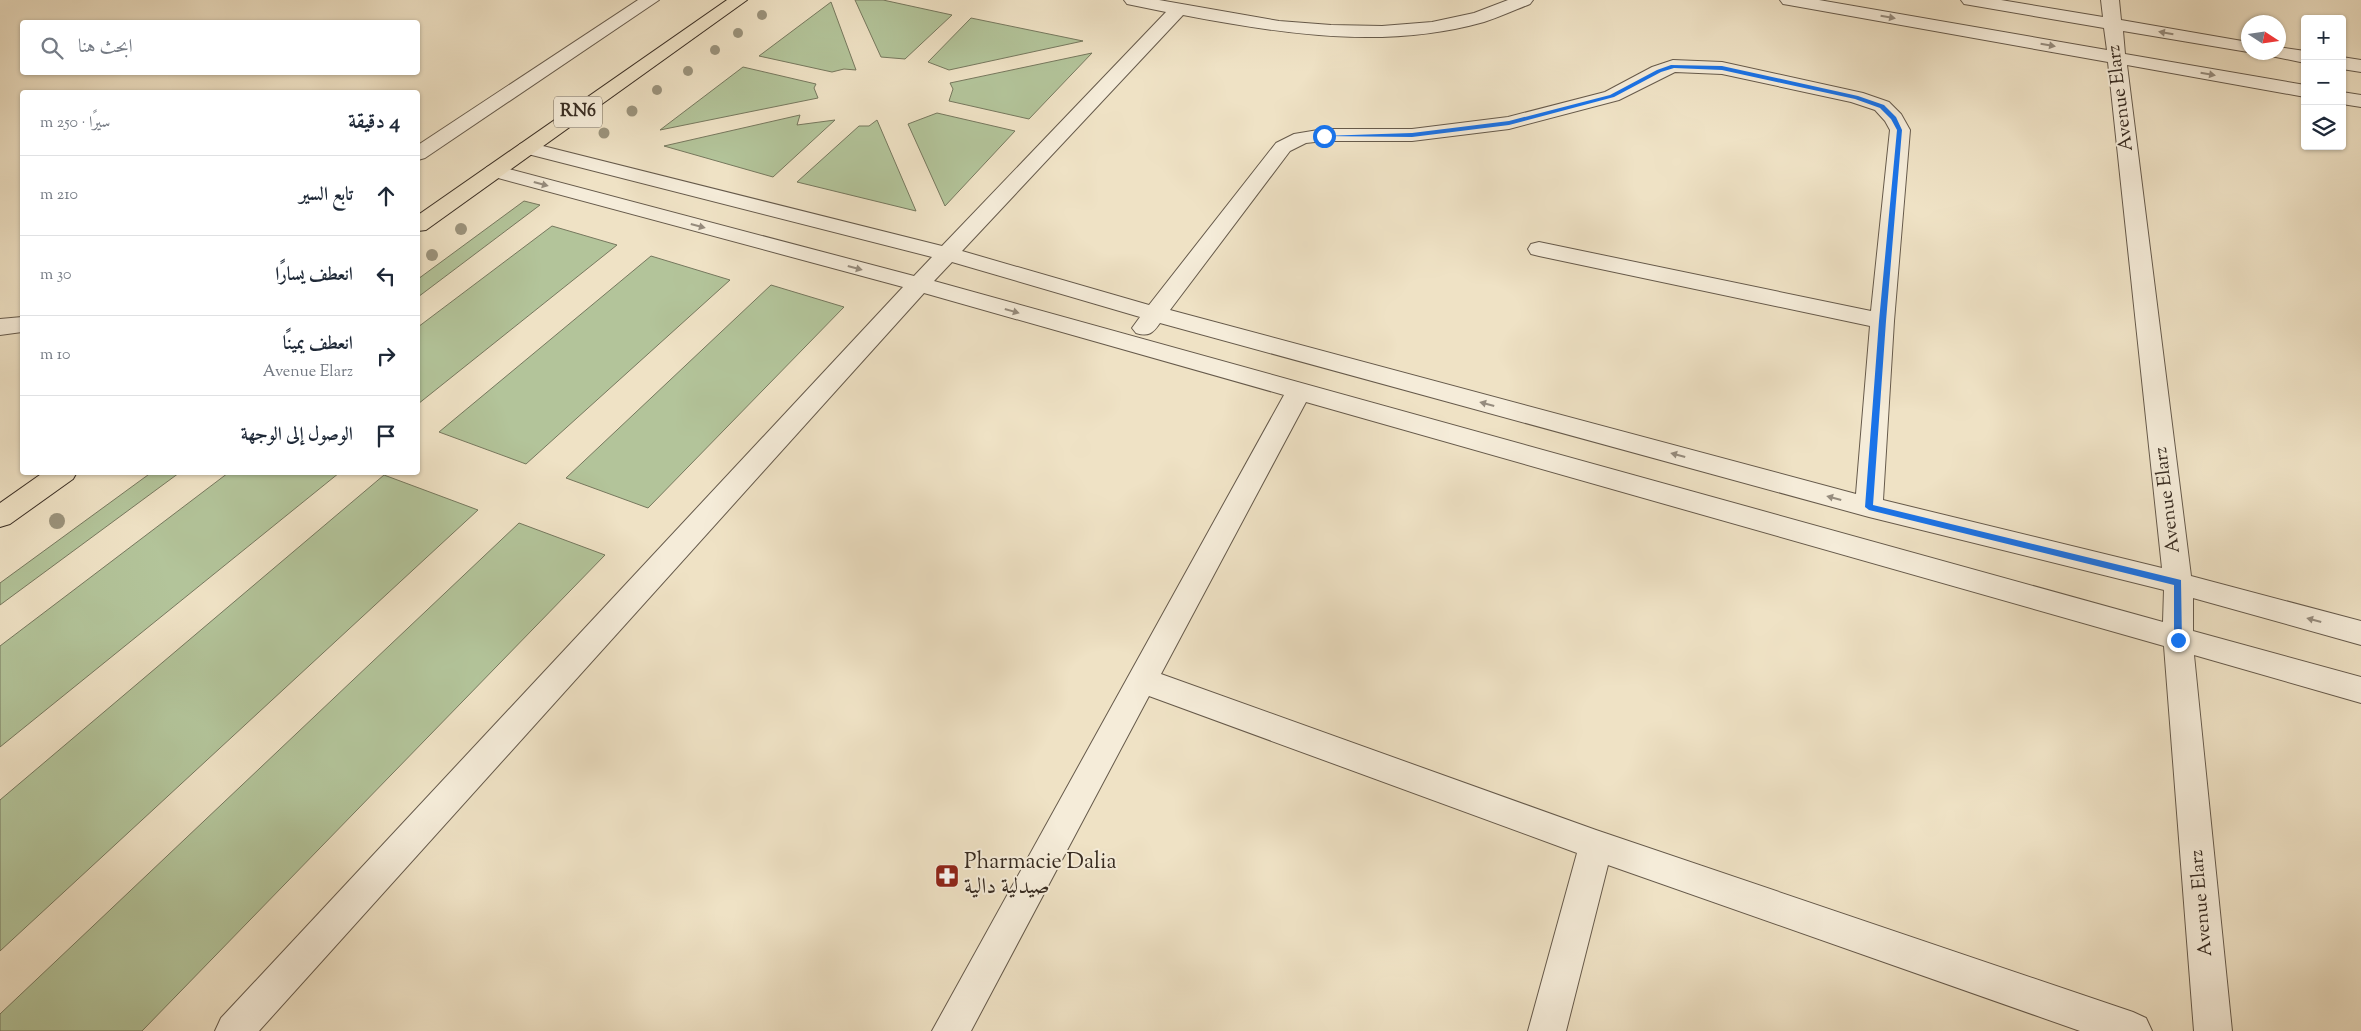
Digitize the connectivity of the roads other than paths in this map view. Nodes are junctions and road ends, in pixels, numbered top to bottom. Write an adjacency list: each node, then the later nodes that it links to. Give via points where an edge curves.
1 (650, 0): 19 (street)
2 (738, 0): 18 (main road, RN6)
3 (1133, 0): 7 (street)
4 (1524, 0): 7 (street, via 1484,16 1385,31 1323,30)
5 (1788, 0): 12 (street, one-way to 12)
6 (1970, 0): 8 (street)
7 (1179, 10): 23 (street)
8 (2111, 12): 9 (street, one-way to 8); 12 (street, Avenue Elarz)
9 (2241, 45)
10 (2286, 53): 11 (street)
11 (2301, 56)
12 (2116, 57): 15 (street, one-way to 15); 36 (street, Avenue Elarz)
13 (2346, 64): 14 (street)
14 (2361, 66)
15 (2301, 90)
16 (2346, 99): 17 (street)
17 (2361, 101)
18 (527, 148): 20 (main road, RN6); 23 (street)
19 (420, 153)
20 (494, 171): 21 (main road, RN6); 24 (street, one-way to 24)
21 (420, 224)
22 (1539, 249): 26 (street)
23 (947, 254): 24 (street); 25 (street)
24 (918, 284): 29 (street, one-way to 29); 42 (street)
25 (1155, 314): 26 (street, via 1283,147 1301,138 1412,135 1509,123 1612,96 1673,66 1697,65 1856,97 1882,106 1894,118 1900,130); 29 (street); 31 (street, one-way to 25)
26 (1882, 321): 34 (street)
27 (20, 325): 28 (street)
28 (0, 327)
29 (1130, 345): 30 (street)
30 (1298, 392): 32 (street); 39 (street)
31 (1522, 414): 32 (street); 34 (street, one-way to 31)
32 (1507, 448): 38 (street)
33 (60, 475): 35 (main road)
34 (1869, 507): 36 (street)
35 (0, 517)
36 (2178, 583): 37 (street, one-way to 36); 38 (street, Avenue Elarz)
37 (2361, 633)
38 (2178, 640): 40 (street); 46 (street, Avenue Elarz)
39 (1141, 680): 41 (street); 43 (street)
40 (2361, 690)
41 (1596, 845): 44 (street); 45 (street)
42 (234, 1031)
43 (951, 1031)
44 (1547, 1031)
45 (2133, 1031)
46 (2213, 1031)

